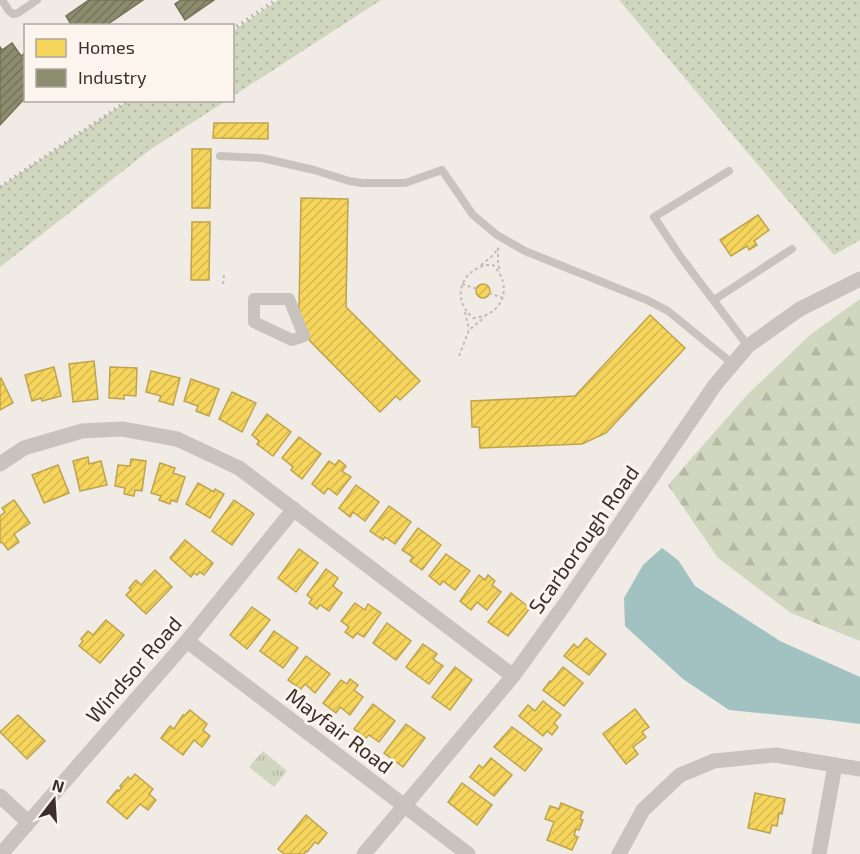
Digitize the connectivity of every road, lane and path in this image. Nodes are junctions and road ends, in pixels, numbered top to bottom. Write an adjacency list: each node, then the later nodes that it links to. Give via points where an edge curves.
1 (2, 0): 2 (lane, via 13,14)
2 (37, 0)
3 (220, 156): 22 (lane, via 262,158 362,183 405,183 442,170 473,215 497,235 668,311)
4 (729, 171): 16 (lane, via 654,218)
5 (792, 249): 16 (lane)
6 (479, 267): 8 (path, via 493,265); 8 (path, via 499,247); 11 (path)
7 (224, 274): 10 (path)
8 (502, 277): 15 (path)
9 (860, 279): 20 (street, Scarborough Road, via 800,309)
10 (223, 284)
11 (462, 284): 12 (path); 17 (path)
12 (477, 289)
13 (489, 293): 15 (path)
14 (254, 298): 14 (street, via 289,299 304,336 292,340 254,322)
15 (502, 298): 18 (path)
16 (714, 300): 20 (lane)
17 (464, 308): 18 (path, via 473,318); 19 (path)
18 (488, 315): 19 (path)
19 (469, 330): 21 (path)
20 (748, 346): 22 (street, Scarborough Road)
21 (459, 356)
22 (733, 364): 26 (street, Scarborough Road, via 714,385)
23 (0, 464): 24 (street, via 24,448 82,432 122,429 177,439 239,468)
24 (294, 509): 25 (street, Windsor Road); 26 (street)
25 (187, 640): 30 (street, Mayfair Road); 31 (street, Windsor Road)
26 (513, 675): 30 (street, Scarborough Road)
27 (836, 765): 28 (street); 35 (street, via 776,755 714,761 680,775 643,810); 36 (street)
28 (860, 769)
29 (0, 796): 31 (street)
30 (405, 805): 33 (street, Scarborough Road); 34 (street, Mayfair Road)
31 (28, 822): 32 (street, Windsor Road)
32 (1, 854)
33 (364, 854)
34 (468, 854)
35 (619, 854)
36 (819, 854)

